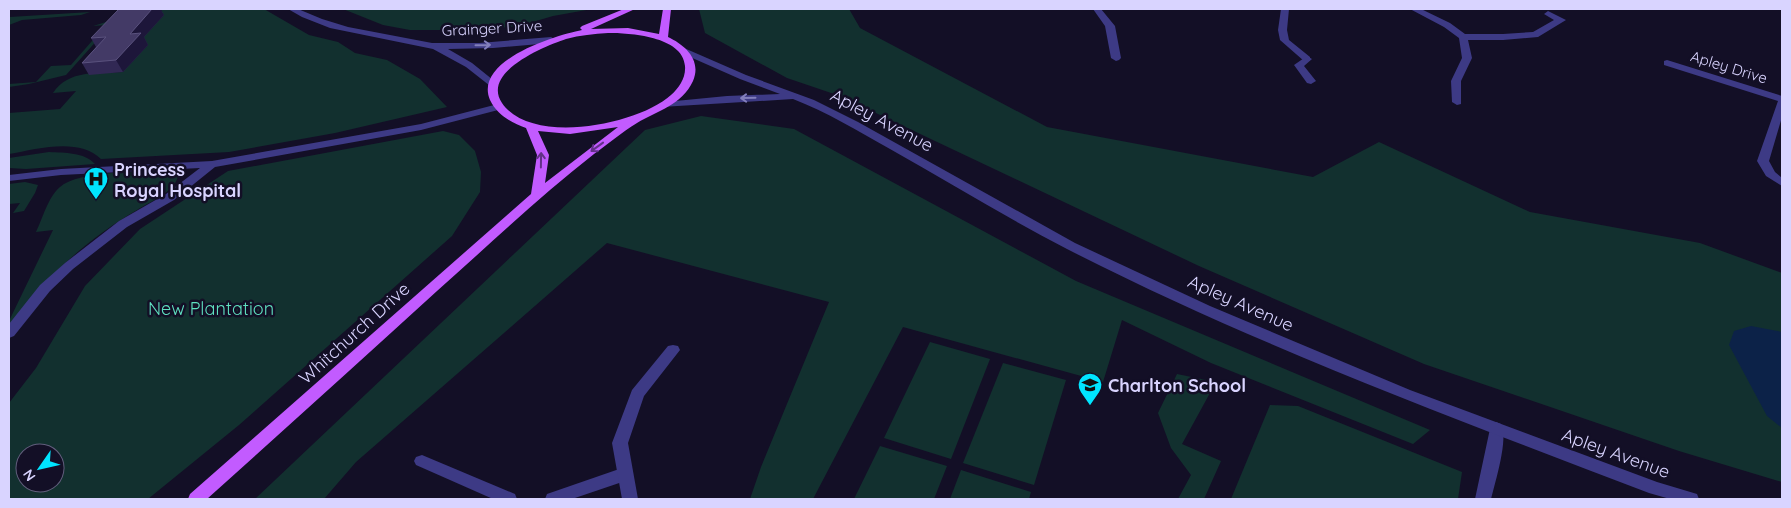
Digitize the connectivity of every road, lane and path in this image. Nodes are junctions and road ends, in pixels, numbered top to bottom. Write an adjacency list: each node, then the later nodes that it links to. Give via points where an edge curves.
1 (292, 9): 12 (street, Grainger Drive, via 367,35)
2 (631, 9): 8 (main road)
3 (667, 9): 10 (main road)
4 (1096, 9): 14 (street, via 1110,26)
5 (1284, 9): 16 (street, via 1281,30 1286,43 1307,59 1299,65)
6 (1414, 9): 9 (street)
7 (1548, 14): 9 (street, via 1561,20 1535,35)
8 (566, 36): 10 (main road, via 628,30); 11 (main road)
9 (1463, 37): 20 (street, via 1467,58 1456,81)
10 (663, 38): 13 (main road)
11 (551, 40): 12 (street, Grainger Drive, one-way to 11); 17 (main road, via 524,53 504,68)
12 (434, 46): 17 (street, Grainger Drive, via 469,65)
13 (684, 51): 18 (street, Apley Avenue); 22 (main road, Whitchurch Drive, via 691,63 690,77 681,92)
14 (1116, 58)
15 (1668, 63): 19 (street, Apley Drive)
16 (1311, 81)
17 (494, 86): 21 (main road, via 493,96)
18 (796, 97): 22 (street, Apley Avenue, one-way to 22, via 727,99); 31 (street, Apley Avenue, via 854,124 1071,246 1214,313 1405,394)
19 (1782, 101): 27 (street, Apley Drive, via 1763,161 1770,174)
20 (1457, 102)
21 (498, 106): 24 (main road, Whitchurch Drive, via 511,118); 25 (street, via 421,127)
22 (665, 106): 23 (main road, Whitchurch Drive)
23 (637, 119): 24 (main road, Whitchurch Drive, via 583,130); 28 (main road, Whitchurch Drive, one-way to 28)
24 (531, 126): 28 (main road, one-way to 24, via 543,155)
25 (212, 164): 26 (street); 29 (street, via 170,197 124,224 68,266 45,288)
26 (9, 178)
27 (1782, 183)
28 (537, 195): 34 (main road, Whitchurch Drive)
29 (9, 333)
30 (673, 350): 33 (street, via 637,394 620,443)
31 (1496, 428): 38 (street); 39 (street, Apley Avenue)
32 (422, 461): 35 (street)
33 (625, 474): 36 (street); 37 (street)
34 (196, 499)
35 (509, 499)
36 (553, 499)
37 (630, 499)
38 (1483, 499)
39 (1691, 499)

